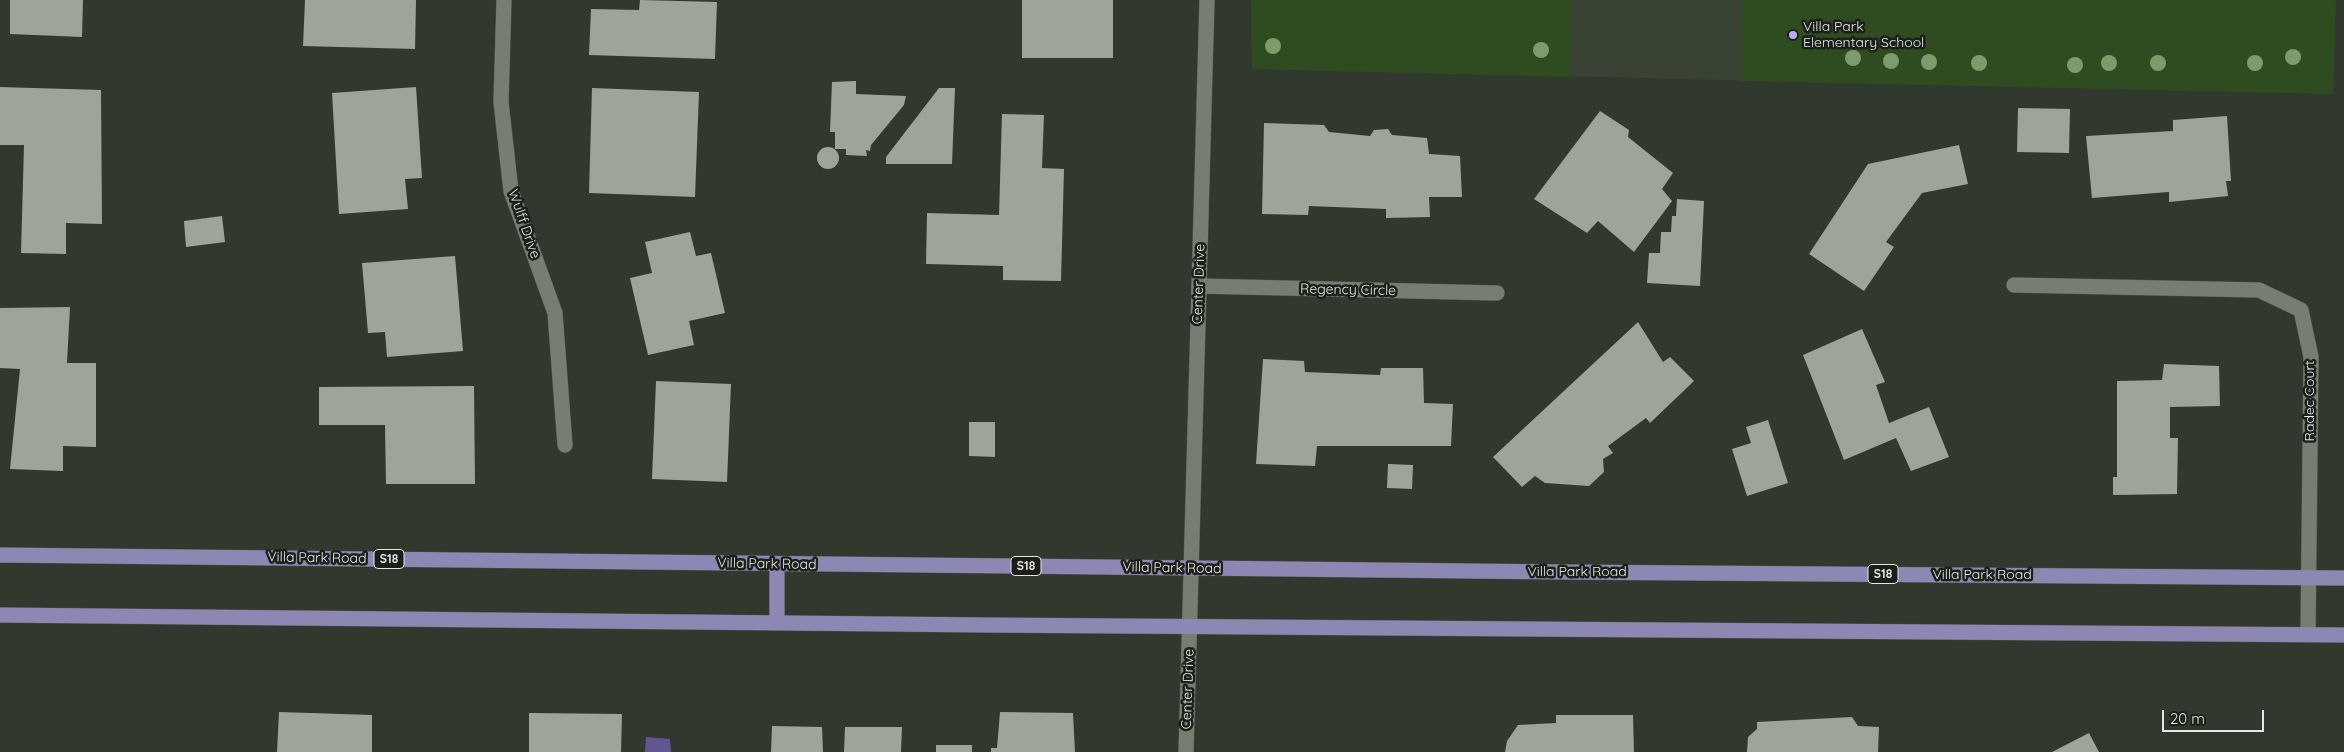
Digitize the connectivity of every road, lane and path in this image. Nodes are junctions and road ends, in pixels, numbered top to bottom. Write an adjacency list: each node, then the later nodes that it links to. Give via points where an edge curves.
1 (504, 0): 6 (street, Wulff Drive, via 501,102 511,191 555,313)
2 (1207, 0): 4 (street, Center Drive)
3 (2014, 285): 10 (street, Radec Court, via 2259,290 2301,310 2311,358)
4 (1199, 286): 5 (street, Regency Circle); 9 (street, Center Drive)
5 (1496, 293)
6 (565, 445)
7 (0, 555): 8 (main road, Villa Park Road / S18)
8 (777, 564): 9 (main road, Villa Park Road / S18); 13 (main road)
9 (1191, 568): 10 (main road, Villa Park Road / S18); 14 (street, Center Drive)
10 (2309, 578): 11 (main road, Villa Park Road / S18); 15 (street, Radec Court)
11 (2344, 578)
12 (0, 615): 13 (main road)
13 (777, 623): 14 (main road)
14 (1189, 625): 15 (main road); 17 (street, Center Drive)
15 (2308, 634): 16 (main road)
16 (2344, 635)
17 (1186, 752)

